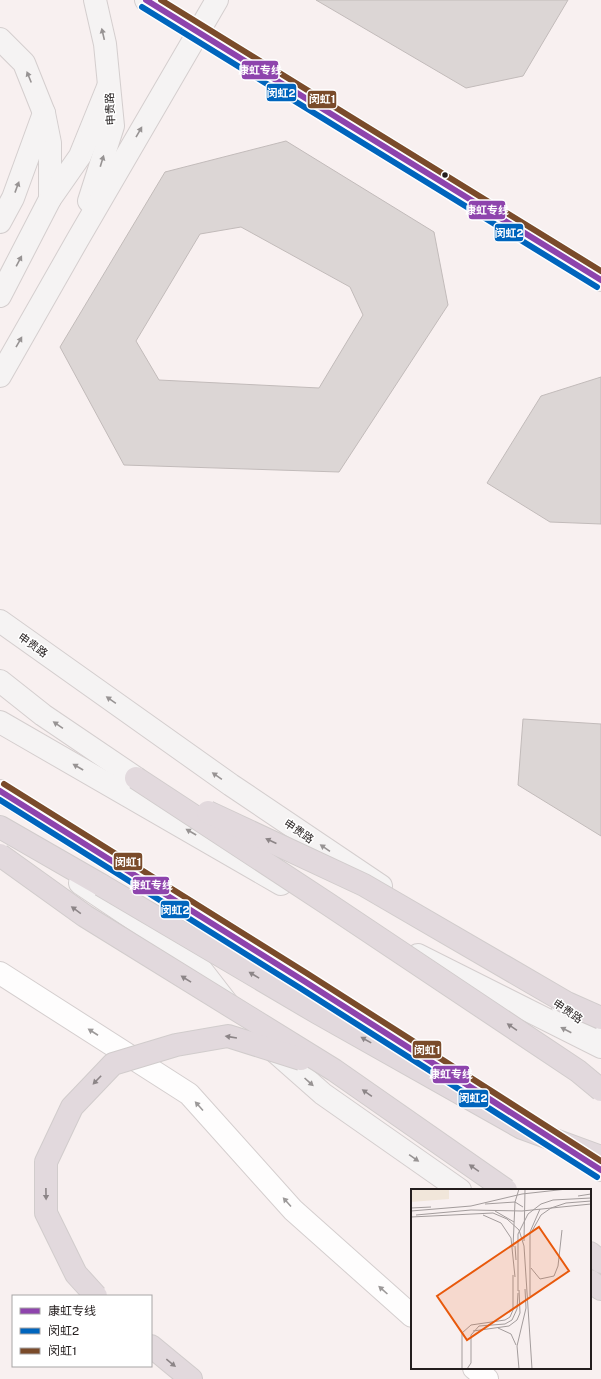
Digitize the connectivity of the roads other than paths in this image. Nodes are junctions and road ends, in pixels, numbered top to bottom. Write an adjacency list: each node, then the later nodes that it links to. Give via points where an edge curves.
1 (95, 0): 6 (main road, 申贵路, one-way to 1, via 105,44)
2 (146, 0): 4 (main road)
3 (217, 0): 4 (main road, 申贵路)
4 (198, 32): 10 (main road, 申贵路, one-way to 4); 11 (main road)
5 (0, 39): 7 (main road, one-way to 5, via 24,63)
6 (109, 85): 8 (main road, via 80,156); 10 (main road, 申贵路, one-way to 6, via 113,126)
7 (44, 113): 8 (main road, via 50,143); 9 (main road, one-way to 7, via 13,198)
8 (50, 199): 12 (main road, one-way to 8)
9 (0, 222)
10 (78, 239): 13 (main road, 申贵路, one-way to 10)
11 (601, 280)
12 (0, 296)
13 (0, 376)
14 (0, 622): 25 (main road, 申贵路, one-way to 14, via 231,785)
15 (0, 681): 17 (main road, one-way to 15, via 43,715)
16 (0, 722): 26 (main road, 申贵路, one-way to 16, via 304,897)
17 (136, 778): 24 (highway, one-way to 17, bridge, via 567,1003 364,885); 28 (highway, one-way to 17, bridge, via 578,1071)
18 (0, 791): 21 (main road)
19 (0, 828): 22 (main road); 29 (highway, one-way to 19, bridge, via 522,1128)
20 (0, 855): 27 (highway, one-way to 20, bridge, via 85,916)
21 (114, 862): 22 (main road); 30 (main road)
22 (193, 959): 31 (main road, one-way to 31, via 239,1019 323,1094)
23 (0, 972): 38 (street, one-way to 23, via 293,1210 189,1094)
24 (601, 1018)
25 (601, 1034)
26 (601, 1047)
27 (334, 1070): 32 (highway, one-way to 27, bridge); 37 (highway, one-way to 37, bridge, via 228,1036 176,1045 113,1064 72,1107 46,1162 46,1213 76,1274)
28 (601, 1090)
29 (601, 1157)
30 (601, 1170)
31 (459, 1189)
32 (505, 1189)
33 (591, 1254): 34 (highway)
34 (601, 1262)
35 (591, 1282): 36 (highway)
36 (601, 1289)
37 (95, 1295)
38 (411, 1315)
39 (152, 1347): 41 (highway, one-way to 41)
40 (475, 1369): 42 (street)
41 (191, 1379)
42 (487, 1379)

